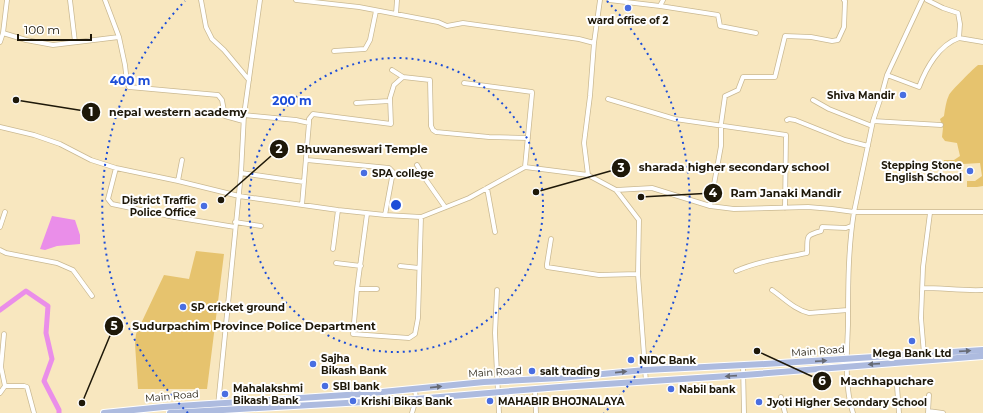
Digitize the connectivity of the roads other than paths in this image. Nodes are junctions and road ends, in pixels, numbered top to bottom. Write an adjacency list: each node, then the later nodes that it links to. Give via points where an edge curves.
1 (7, 0): 17 (street)
2 (70, 0): 22 (street)
3 (105, 0): 19 (street)
4 (201, 0): 29 (street, via 206,26 212,39)
5 (260, 0): 29 (street)
6 (296, 0): 15 (street)
7 (397, 0): 16 (street)
8 (600, 0): 24 (street)
9 (609, 0): 14 (street)
10 (663, 0): 14 (street)
11 (844, 0): 40 (street, via 844,27 838,40 785,36 775,77 743,77 738,90 725,96)
12 (922, 0): 27 (street)
13 (927, 0): 20 (street, via 958,13)
14 (660, 6): 18 (street, via 718,15 720,26)
15 (376, 11): 16 (street); 25 (street, via 370,40 365,49)
16 (396, 14): 24 (street, via 447,26 463,23)
17 (3, 33): 21 (street); 22 (street, via 53,45)
18 (756, 33)
19 (119, 37): 22 (street); 37 (street, via 129,87 218,95 222,100 224,116)
20 (959, 38): 23 (street); 27 (street, via 940,49 919,87)
21 (0, 42)
22 (75, 42)
23 (983, 42)
24 (594, 43): 52 (street, via 584,143)
25 (334, 51)
26 (392, 70): 28 (street)
27 (886, 75): 38 (street, via 882,97)
28 (403, 77): 33 (street, via 394,85); 44 (street, via 430,80 431,126 436,132)
29 (249, 80): 35 (street)
30 (464, 83): 44 (street, via 532,92)
31 (608, 98): 40 (street, via 674,119)
32 (813, 100): 42 (street)
33 (389, 101): 34 (street); 39 (street, via 393,125 313,114)
34 (356, 103)
35 (244, 115): 37 (street); 39 (street, via 296,120)
36 (788, 120): 45 (street, via 795,120 845,140)
37 (243, 121): 51 (street)
38 (873, 121): 41 (street); 42 (street)
39 (309, 124): 47 (street)
40 (721, 124): 59 (street, via 721,146); 61 (street, via 786,134)
41 (940, 125)
42 (872, 126): 45 (street)
43 (0, 127): 50 (street, via 60,144 91,160)
44 (528, 138): 49 (street)
45 (868, 146): 64 (street)
46 (182, 160): 53 (street)
47 (307, 160): 54 (street); 68 (street, via 392,170)
48 (417, 165): 60 (street)
49 (525, 167): 52 (street); 55 (street)
50 (116, 168): 53 (street); 70 (street, via 108,199 112,204 174,217)
51 (241, 173): 54 (street); 57 (street)
52 (588, 175): 56 (street)
53 (178, 181): 57 (street)
54 (304, 182): 58 (street)
55 (487, 188): 60 (street); 74 (street)
56 (616, 190): 59 (street, via 652,188); 83 (street, via 639,220)
57 (239, 196): 58 (street); 70 (street)
58 (302, 205): 62 (street)
59 (710, 206): 61 (street, via 734,209)
60 (445, 207): 69 (street)
61 (785, 208): 64 (street)
62 (338, 210): 67 (street); 76 (street)
63 (5, 212): 73 (street)
64 (854, 212): 66 (street); 72 (street)
65 (983, 212): 66 (street)
66 (930, 213): 85 (street)
67 (367, 214): 68 (street); 79 (street)
68 (385, 215): 69 (street)
69 (421, 217): 81 (street)
70 (235, 224): 71 (street); 115 (street)
71 (261, 226)
72 (852, 226): 82 (street, via 822,227 821,231 807,236 807,252 748,265); 91 (street)
73 (0, 227)
74 (495, 232)
75 (551, 238): 83 (street, via 547,267 599,275)
76 (333, 249)
77 (0, 250): 90 (street, via 57,263 73,270)
78 (336, 263): 79 (street)
79 (361, 266): 86 (street)
80 (400, 266): 81 (street)
81 (419, 268): 86 (street, via 418,318 415,334 409,338 353,334)
82 (736, 271)
83 (638, 274): 99 (street)
84 (377, 288): 86 (street)
85 (923, 288): 89 (street); 94 (street, via 921,318)
86 (357, 289)
87 (497, 290): 102 (street, via 495,333)
88 (772, 290): 91 (street, via 804,312)
89 (983, 290)
90 (92, 296)
91 (848, 310): 96 (street)
92 (4, 334): 104 (street, via 1,367)
93 (983, 350): 94 (main road, Main Road, one-way to 93)
94 (924, 354): 96 (main road, Main Road)
95 (983, 356): 98 (main road, Main Road, one-way to 98)
96 (847, 358): 97 (main road, Main Road, one-way to 96); 98 (street)
97 (744, 365): 99 (main road, Main Road); 100 (street)
98 (847, 366): 100 (main road, Main Road); 128 (street)
99 (644, 370): 101 (main road, Main Road, one-way to 99); 103 (street)
100 (744, 375): 103 (main road, Main Road, one-way to 103); 126 (street)
101 (560, 378): 102 (main road, Main Road); 106 (main road)
102 (498, 381): 107 (main road, Main Road, one-way to 102); 110 (street)
103 (646, 382): 106 (main road, Main Road)
104 (5, 386): 109 (street); 120 (street, via 27,387)
105 (897, 386): 129 (street)
106 (560, 387): 108 (main road, Main Road)
107 (415, 389): 112 (main road, Main Road); 114 (street)
108 (535, 390): 110 (main road, Main Road); 125 (street)
109 (0, 393)
110 (498, 393): 114 (main road, Main Road); 124 (street)
111 (929, 395): 119 (street)
112 (327, 396): 115 (main road, Main Road); 116 (main road)
113 (781, 397): 127 (street)
114 (416, 399): 116 (main road, Main Road); 123 (street)
115 (218, 403): 117 (street); 121 (main road, Main Road)
116 (327, 403): 118 (main road, Main Road)
117 (217, 410): 118 (main road, Main Road); 122 (main road, Main Road)
118 (236, 411)
119 (928, 412): 130 (street)
120 (34, 413)
121 (104, 413)
122 (170, 413)
123 (412, 413)
124 (499, 413)
125 (536, 413)
126 (744, 413)
127 (785, 413)
128 (853, 413)
129 (899, 413)
130 (943, 413)

